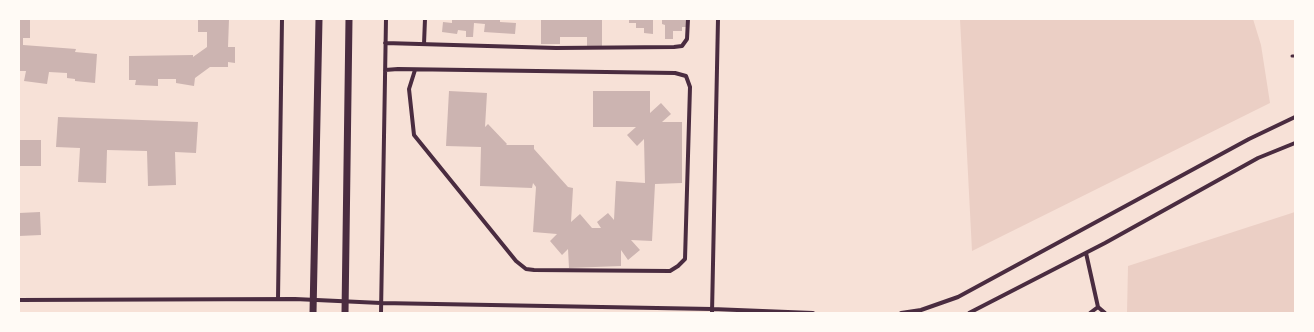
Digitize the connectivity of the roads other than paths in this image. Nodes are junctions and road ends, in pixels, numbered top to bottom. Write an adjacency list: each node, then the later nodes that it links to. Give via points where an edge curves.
1 (282, 19): 15 (street)
2 (319, 19): 17 (street)
3 (349, 19): 18 (street)
4 (386, 19): 8 (street)
5 (425, 19): 9 (street)
6 (688, 19): 9 (street, via 687,39 682,46 674,47 556,48)
7 (718, 19): 21 (street)
8 (385, 42): 9 (street); 10 (street)
9 (424, 44)
10 (385, 70): 11 (street); 19 (street)
11 (415, 70): 11 (street, via 675,73 686,76 690,86 685,259 670,271 526,269 516,261 414,135 409,89)
12 (1295, 117): 26 (street, via 1249,139 958,297 921,310)
13 (1295, 143): 14 (street, via 1258,158)
14 (1086, 253): 20 (street); 27 (street)
15 (278, 299): 16 (street); 17 (street)
16 (19, 300)
17 (314, 300): 18 (street); 22 (street)
18 (345, 300): 19 (street); 23 (street)
19 (381, 303): 21 (street); 24 (street)
20 (1098, 307): 28 (street); 29 (street)
21 (712, 311): 25 (street)
22 (313, 313)
23 (345, 313)
24 (381, 313)
25 (813, 313)
26 (901, 313)
27 (969, 313)
28 (1090, 313)
29 (1105, 313)

